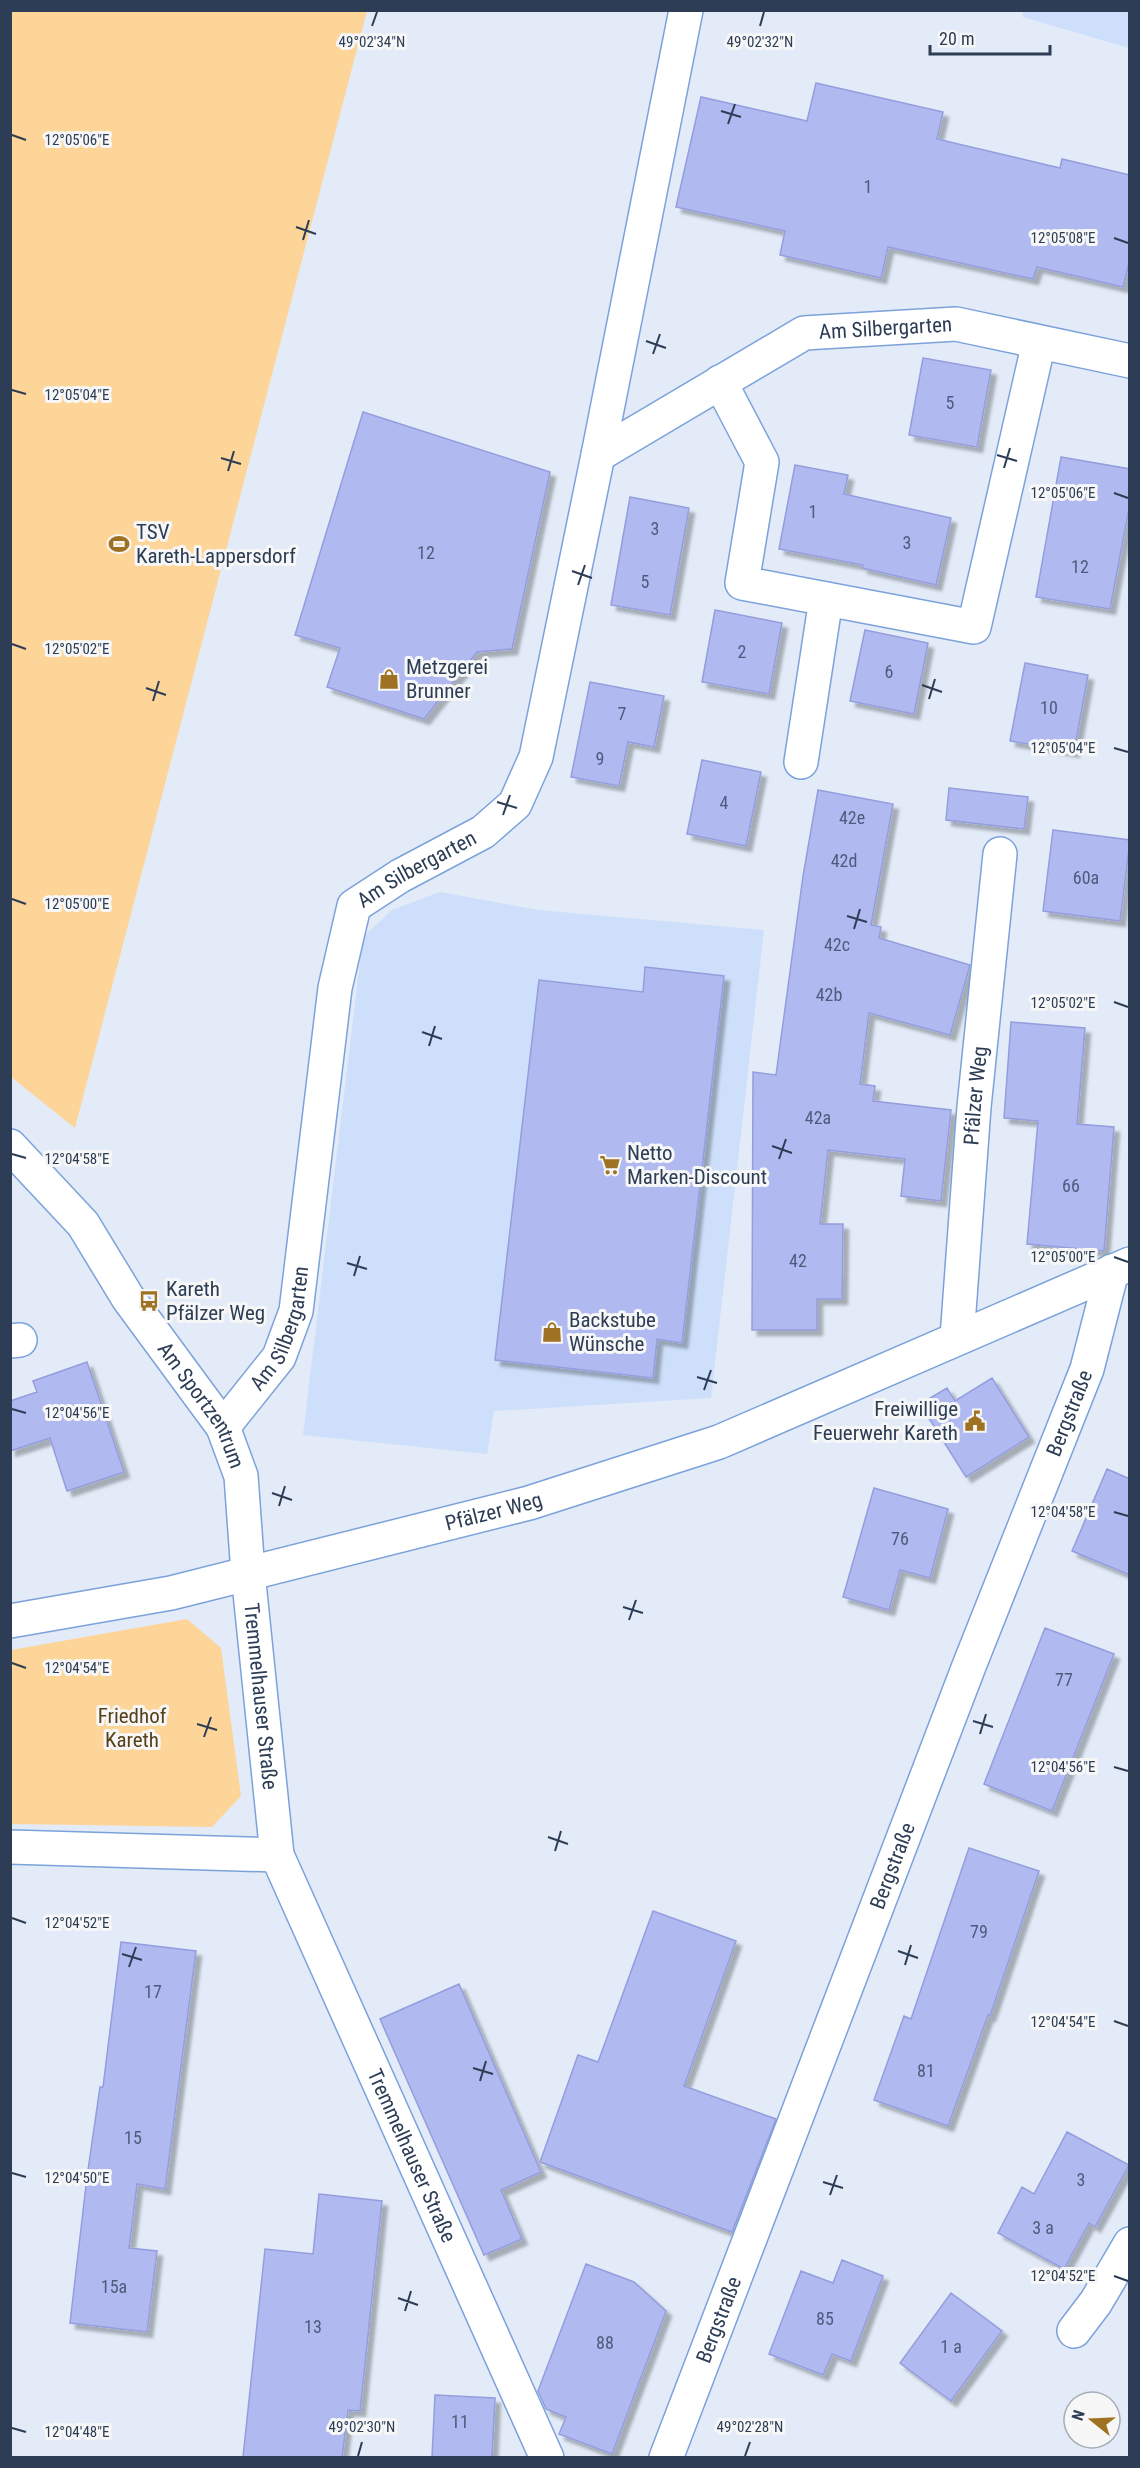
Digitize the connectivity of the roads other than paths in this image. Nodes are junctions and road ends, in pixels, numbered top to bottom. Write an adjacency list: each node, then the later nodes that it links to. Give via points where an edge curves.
1 (686, 10): 5 (street, Am Silbergarten)
2 (1039, 342): 3 (street, Am Silbergarten); 4 (street, Am Silbergarten, via 956,324 804,333); 6 (street, via 974,627)
3 (1130, 361)
4 (720, 382): 5 (street, Am Silbergarten); 6 (street, via 762,462 742,583)
5 (598, 455): 12 (street, Am Silbergarten, via 536,757 515,804 483,832 400,876 354,906 335,988 296,1311 279,1357)
6 (826, 598): 7 (street)
7 (801, 762)
8 (1000, 854): 11 (street, Pfälzer Weg, via 974,1107)
9 (10, 1146): 12 (street, Am Sportzentrum, via 83,1224 128,1298)
10 (1121, 1267): 11 (street, Pfälzer Weg); 20 (street, Bergstraße, via 1087,1369)
11 (957, 1338): 13 (street, Pfälzer Weg, via 719,1442 529,1503)
12 (223, 1427): 13 (street, Am Sportzentrum, via 241,1476)
13 (248, 1573): 14 (street, Pfälzer Weg, via 171,1593); 16 (street, Tremmelhauser Straße)
14 (10, 1621)
15 (10, 1847): 16 (street)
16 (277, 1855): 19 (street, Tremmelhauser Straße)
17 (1130, 2244): 18 (street)
18 (1074, 2331)
19 (547, 2457)
20 (666, 2457)

